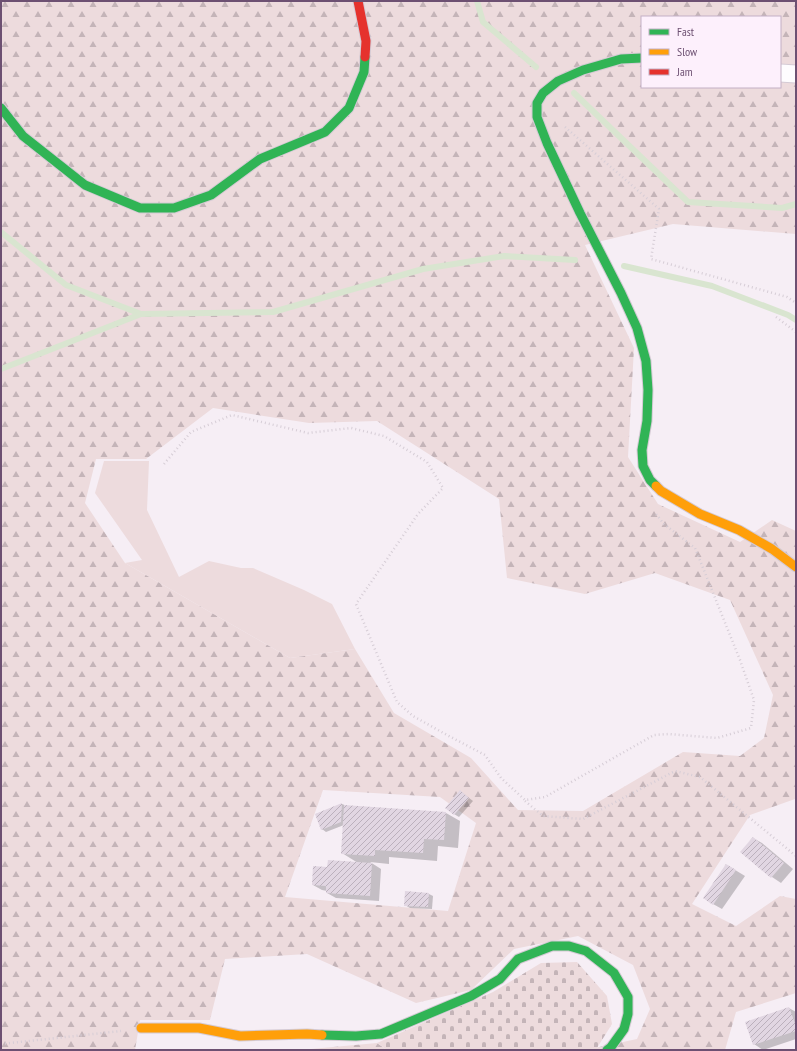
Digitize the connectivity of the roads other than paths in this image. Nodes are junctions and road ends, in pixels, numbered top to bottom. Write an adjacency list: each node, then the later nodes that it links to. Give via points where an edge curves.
1 (358, 1): 5 (street, via 366,41 364,72 350,108 325,132 260,159 211,195 174,208 140,208 85,185 23,136)
2 (641, 58): 6 (street, via 621,59 583,70 558,81 543,93 537,103 537,117 639,335 646,361 648,390 642,450 643,466 650,480 661,491 700,514 739,530 772,549)
3 (781, 74): 4 (street)
4 (796, 74)
5 (1, 108)
6 (796, 567)
7 (141, 1028): 8 (street, via 199,1028 240,1036 381,1034 471,996 500,979 518,959 552,946 569,946 586,951 614,972 628,997 628,1014 624,1029)
8 (607, 1050)

